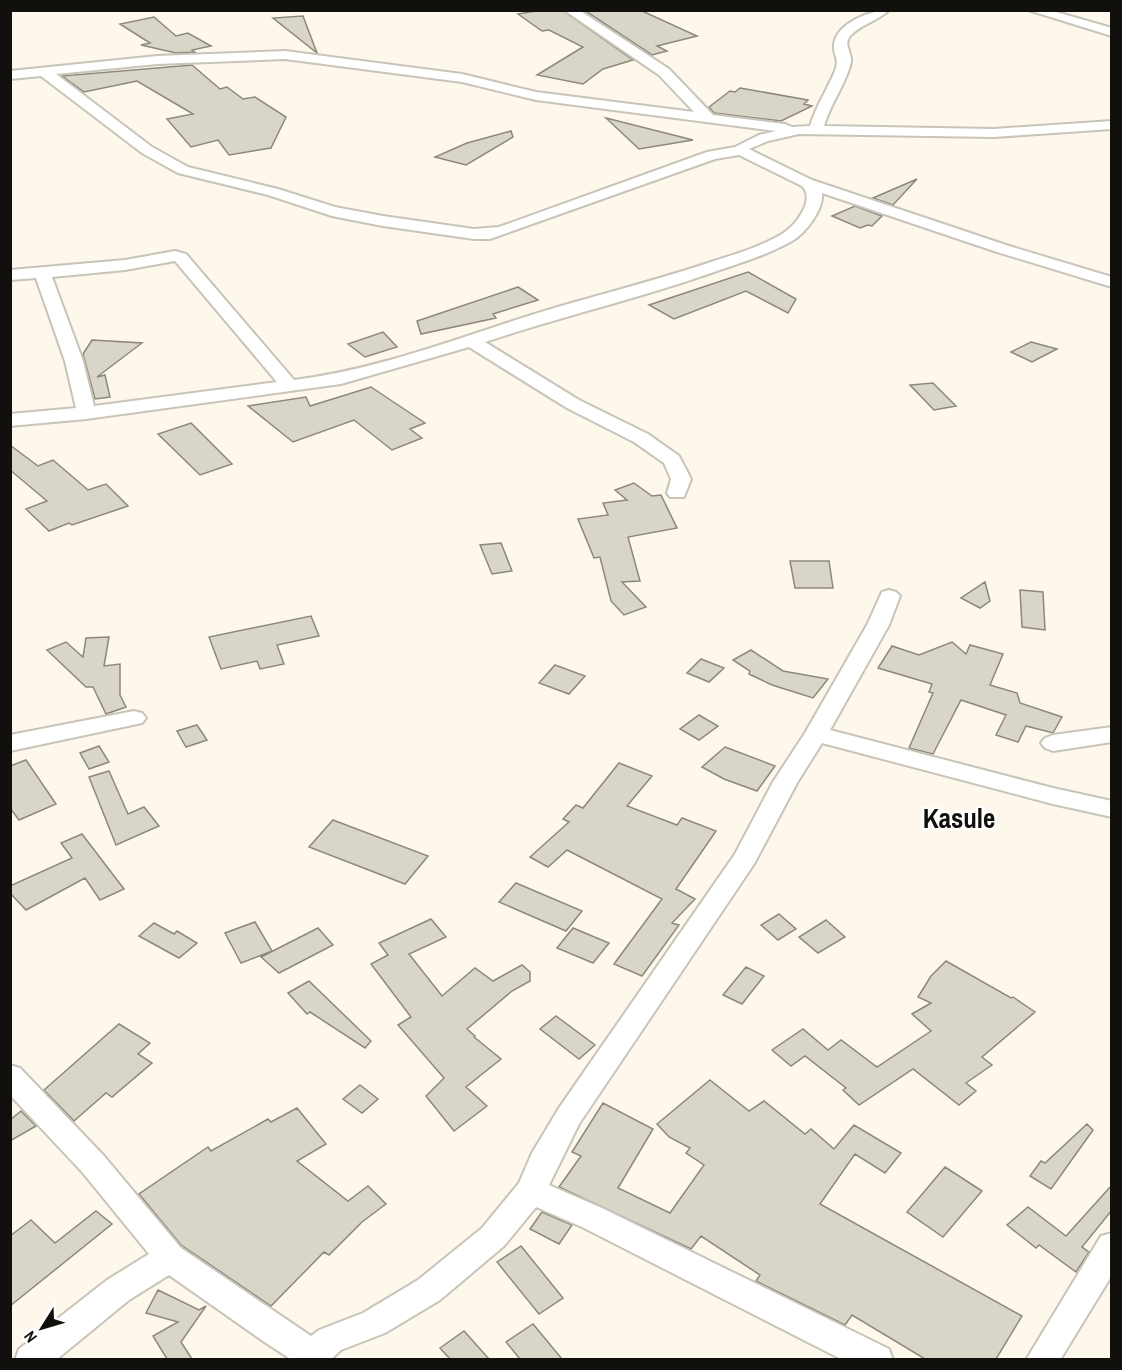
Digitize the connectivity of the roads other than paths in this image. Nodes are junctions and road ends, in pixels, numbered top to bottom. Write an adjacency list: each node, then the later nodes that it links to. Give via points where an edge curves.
1 (570, 10): 7 (street, via 664,72 691,104)
2 (1034, 10): 4 (street)
3 (879, 11): 10 (street, via 843,36 842,72 822,108)
4 (1112, 32)
5 (43, 71): 6 (street); 7 (street, via 158,60 285,55 453,76 536,96); 11 (street, via 147,150 183,170 333,211 451,232 490,234 505,230 712,155)
6 (10, 75)
7 (710, 119): 9 (street)
8 (1112, 125): 10 (street, via 994,133)
9 (799, 130): 10 (street); 11 (street, via 751,142)
10 (816, 130)
11 (741, 150): 12 (street)
12 (807, 183): 15 (street); 16 (street, via 814,190 808,214 796,231 772,245 669,282)
13 (42, 273): 14 (street); 17 (street, via 180,257); 18 (street, via 74,361)
14 (10, 275)
15 (1112, 282)
16 (470, 340): 17 (street, via 358,375); 20 (street, via 672,459 681,479)
17 (291, 387): 18 (street)
18 (86, 413): 19 (street)
19 (10, 420)
20 (677, 493)
21 (889, 596): 23 (street, via 878,625)
22 (134, 718): 25 (street)
23 (816, 734): 27 (street); 29 (street, via 785,782 746,858 569,1116)
24 (1112, 734): 26 (street)
25 (10, 743)
26 (1053, 743)
27 (1112, 809)
28 (10, 1076): 31 (street, via 67,1133)
29 (531, 1191): 32 (street, via 493,1237 429,1290 374,1323 330,1340); 34 (street)
30 (1112, 1246): 35 (street)
31 (170, 1258): 32 (street); 33 (street, via 118,1290)
32 (314, 1357)
33 (31, 1359)
34 (877, 1359)
35 (1042, 1359)

